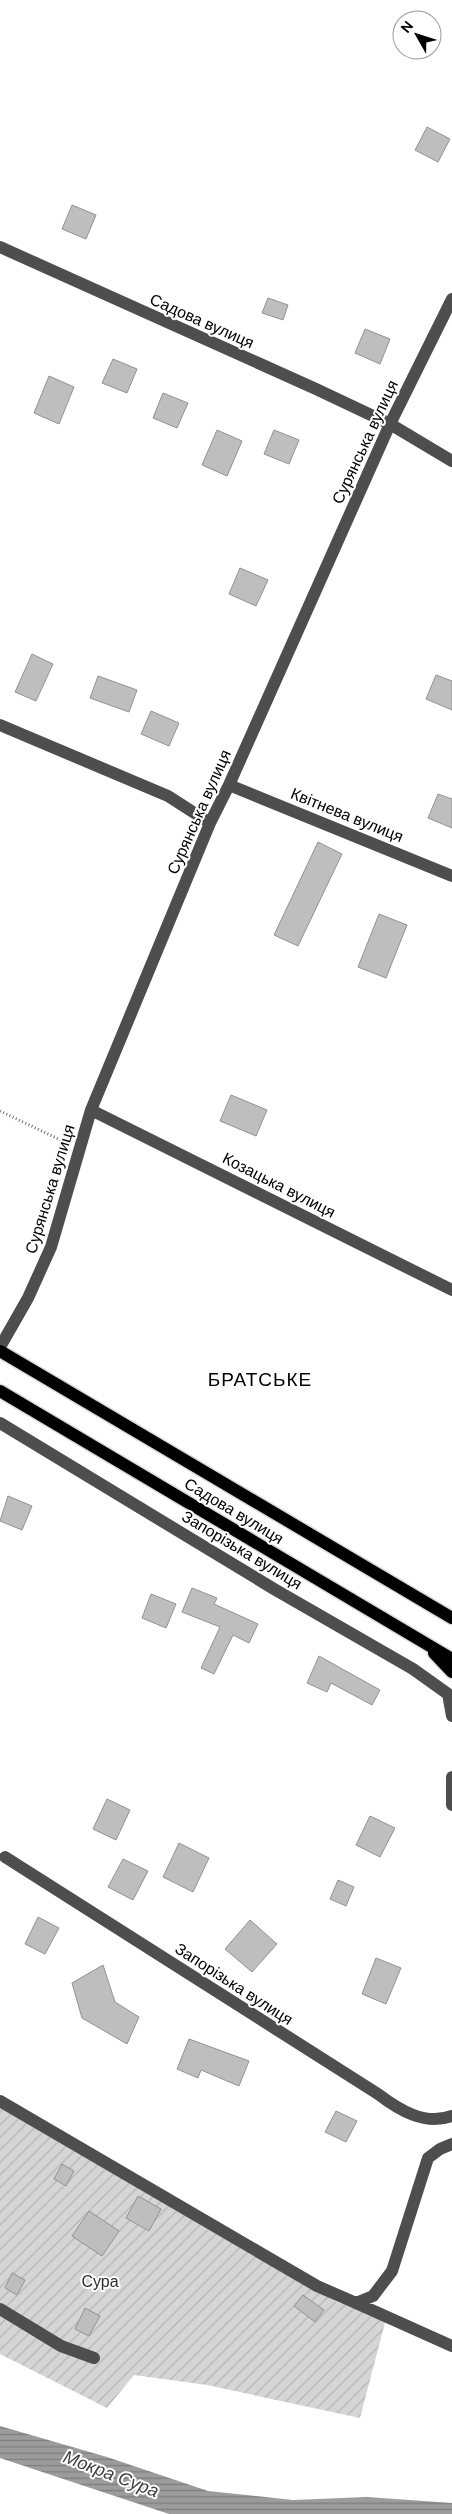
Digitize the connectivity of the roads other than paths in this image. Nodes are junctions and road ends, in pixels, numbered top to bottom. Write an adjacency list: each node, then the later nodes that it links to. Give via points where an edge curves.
1 (0, 247): 3 (street, Садова вулиця)
2 (452, 299): 3 (street, Сурянська вулиця)
3 (390, 424): 4 (street, Садова вулиця); 6 (street, Сурянська вулиця)
4 (452, 461)
5 (0, 725): 7 (street, via 168,796)
6 (229, 785): 7 (street, Сурянська вулиця); 8 (street, Квітнева вулиця)
7 (210, 823): 9 (street, Сурянська вулиця)
8 (452, 876)
9 (91, 1110): 10 (street, Козацька вулиця); 11 (street, Сурянська вулиця, via 52,1247)
10 (452, 1290)
11 (0, 1346)
12 (0, 1351): 15 (main road, Садова вулиця)
13 (0, 1391): 16 (main road, Садова вулиця)
14 (0, 1423): 19 (street, Запорізька вулиця, via 413,1669 448,1694)
15 (452, 1618)
16 (424, 1642): 17 (main road, Садова вулиця); 18 (main road)
17 (452, 1659)
18 (452, 1672)
19 (452, 1716)
20 (452, 1777): 21 (street)
21 (452, 1805)
22 (5, 1857): 24 (street, Запорізька вулиця, via 378,2094 398,2110 422,2118)
23 (0, 2101): 26 (street, via 317,2286)
24 (452, 2116)
25 (452, 2144): 26 (street, via 440,2148 428,2158 392,2271 373,2296)
26 (356, 2303): 28 (street)
27 (0, 2309): 29 (street, via 61,2346)
28 (452, 2346)
29 (94, 2358)

